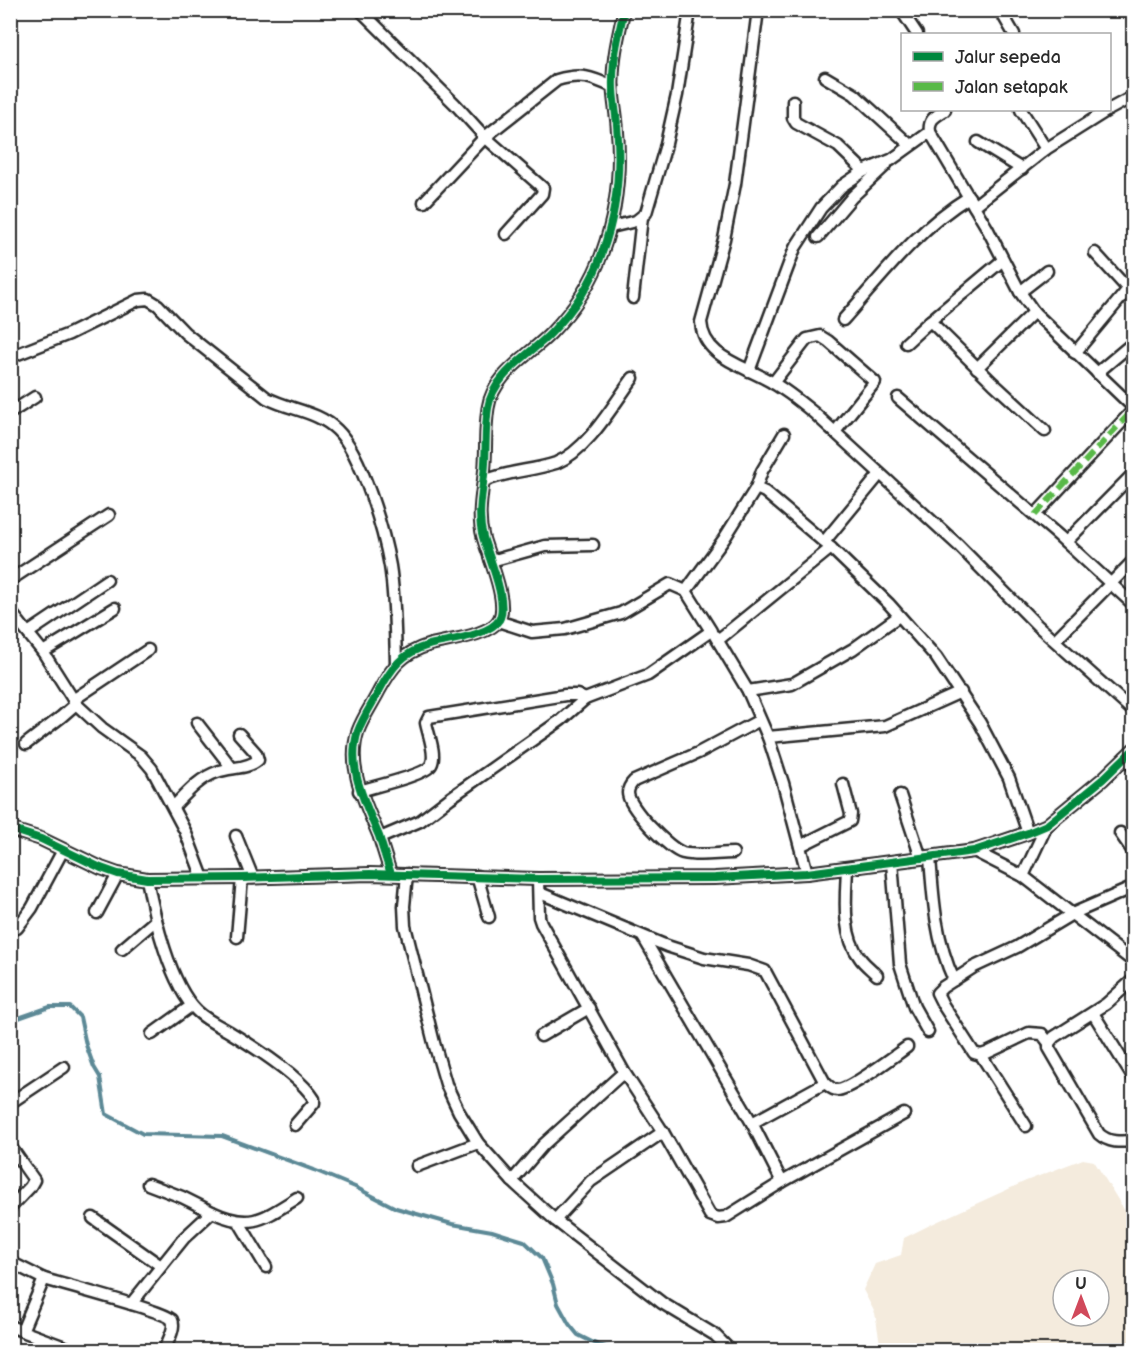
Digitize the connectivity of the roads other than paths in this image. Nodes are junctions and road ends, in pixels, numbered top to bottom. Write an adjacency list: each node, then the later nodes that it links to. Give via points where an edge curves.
1 (360, 10): 18 (street)
2 (624, 10): 10 (street)
3 (690, 10): 27 (street, via 675,106)
4 (758, 10): 45 (street, via 735,184 701,322 706,342)
5 (902, 10): 7 (street)
6 (1000, 10): 8 (street)
7 (916, 33)
8 (1013, 33)
9 (825, 77): 20 (street, via 854,94)
10 (613, 87): 18 (street, via 582,75 557,80); 28 (street, via 619,149)
11 (1134, 96): 13 (street)
12 (793, 101): 24 (street, via 796,123 838,146)
13 (1111, 108)
14 (944, 111): 17 (street, via 931,120)
15 (1023, 111): 21 (street)
16 (1093, 113): 21 (street)
17 (930, 132): 20 (street); 25 (street)
18 (485, 137): 26 (street); 29 (street, via 543,188)
19 (978, 142): 23 (street)
20 (910, 145): 22 (street)
21 (1046, 149): 23 (street)
22 (891, 160): 24 (street); 30 (street)
23 (1022, 169): 25 (street)
24 (864, 171): 45 (street, via 831,195 795,248)
25 (972, 201): 32 (street); 38 (street, via 946,211 923,231)
26 (424, 202)
27 (642, 217): 28 (street); 36 (street)
28 (611, 227): 58 (street, via 594,275 579,299 552,332 509,370 492,394)
29 (506, 234)
30 (818, 237)
31 (1095, 253): 34 (street)
32 (1003, 260): 35 (street); 39 (street)
33 (1047, 271): 35 (street)
34 (1130, 285): 42 (street)
35 (1020, 292): 37 (street)
36 (633, 298)
37 (1034, 312): 42 (street); 44 (street)
38 (843, 320)
39 (930, 321): 41 (street); 44 (street)
40 (1134, 342): 46 (street)
41 (906, 343)
42 (1076, 353): 46 (street)
43 (10, 357): 81 (street, via 148,299 267,398 319,417 338,430 360,468 385,544)
44 (977, 368): 53 (street)
45 (749, 371): 48 (street)
46 (1097, 373): 51 (street)
47 (633, 378): 58 (street, via 573,453 555,463)
48 (773, 383): 54 (street); 54 (street, via 807,339 820,336 828,341 876,382)
49 (35, 398): 52 (street)
50 (898, 398): 61 (street)
51 (1134, 409): 61 (street)
52 (10, 413)
53 (1046, 430)
54 (835, 432): 57 (street)
55 (784, 434): 59 (street)
56 (1134, 473): 62 (street)
57 (880, 474): 64 (street); 78 (street)
58 (484, 482): 65 (street, via 479,521)
59 (756, 488): 64 (street, via 776,500); 70 (street)
60 (109, 515): 67 (street)
61 (1035, 515): 62 (street)
62 (1066, 542): 69 (street)
63 (593, 545): 65 (street, via 545,546)
64 (828, 545): 74 (street); 77 (street)
65 (491, 561): 75 (street, via 500,596)
66 (1134, 561): 69 (street)
67 (10, 580)
68 (107, 580): 76 (street)
69 (1110, 584): 71 (street); 78 (street)
70 (686, 591): 75 (street, via 670,584 621,613 545,632); 77 (street)
71 (1134, 605)
72 (116, 608): 80 (street)
73 (10, 611): 76 (street)
74 (899, 616): 82 (street, via 853,649 792,684); 83 (street, via 936,657)
75 (498, 621): 81 (street, via 472,635 427,646)
76 (28, 633): 80 (street)
77 (714, 636): 82 (street); 84 (street, via 648,675)
78 (1055, 640): 86 (street)
79 (148, 651): 85 (street)
80 (43, 652): 85 (street)
81 (396, 663): 96 (street, via 359,729 354,748)
82 (748, 691): 87 (street)
83 (961, 693): 90 (street, via 885,726); 101 (street, via 1009,778)
84 (585, 699): 96 (street, via 565,695 429,717 426,723 433,759 428,770); 104 (street, via 420,821)
85 (75, 702): 91 (street); 98 (street, via 102,728 141,756)
86 (1134, 712)
87 (760, 720): 90 (street); 108 (street, via 634,781 629,787 630,801 672,848 683,853)
88 (197, 723): 93 (street)
89 (239, 734): 93 (street, via 258,760)
90 (768, 737): 105 (street)
91 (26, 744)
92 (1129, 753): 94 (street); 99 (street)
93 (232, 768): 98 (street, via 202,779)
94 (1134, 768)
95 (843, 784): 105 (street, via 850,821)
96 (359, 791): 104 (street)
97 (900, 795): 110 (street)
98 (172, 807): 119 (street)
99 (1047, 825): 101 (street); 118 (street)
100 (10, 829): 106 (street)
101 (1028, 833): 107 (street)
102 (1120, 833): 109 (street)
103 (236, 836): 120 (street)
104 (380, 838): 115 (street)
105 (800, 846): 114 (street)
106 (63, 850): 113 (street); 129 (street)
107 (974, 851): 110 (street); 118 (street)
108 (733, 853)
109 (1134, 853)
110 (926, 858): 111 (street); 136 (street, via 938,931)
111 (892, 862): 112 (street); 140 (street, via 900,964)
112 (847, 868): 114 (street); 134 (street, via 848,932 859,957)
113 (118, 873): 121 (street); 125 (street)
114 (807, 873): 122 (street)
115 (391, 874): 116 (street); 120 (street)
116 (407, 874): 117 (street); 157 (street, via 405,926 434,1043 446,1084)
117 (477, 876): 122 (street); 127 (street)
118 (1023, 876): 126 (street)
119 (203, 878): 120 (street); 121 (street)
120 (247, 878): 131 (street)
121 (147, 879): 128 (street)
122 (538, 879): 124 (street)
123 (1134, 887): 126 (street)
124 (540, 893): 130 (street); 138 (street, via 541,923)
125 (97, 913)
126 (1072, 914): 133 (street); 136 (street)
127 (489, 917)
128 (156, 920): 132 (street); 137 (street, via 173,970)
129 (17, 928)
130 (643, 936): 149 (street, via 704,958 765,970); 152 (street)
131 (237, 937)
132 (122, 949)
133 (1134, 962)
134 (877, 975)
135 (1134, 979): 139 (street)
136 (954, 980): 145 (street, via 939,990 938,997 972,1052)
137 (191, 1006): 141 (street); 153 (street, via 265,1055 312,1094 314,1103)
138 (589, 1008): 142 (street); 147 (street)
139 (1093, 1013): 143 (street, via 1064,1029); 148 (street)
140 (927, 1032)
141 (152, 1034)
142 (541, 1036)
143 (1049, 1043): 145 (street, via 1042,1034 1029,1033); 156 (street, via 1099,1134 1112,1142)
144 (907, 1047): 149 (street, via 840,1090)
145 (981, 1054): 154 (street)
146 (64, 1068): 150 (street)
147 (624, 1072): 155 (street); 160 (street, via 550,1138)
148 (1134, 1079)
149 (825, 1083): 152 (street)
150 (10, 1103)
151 (904, 1114): 161 (street)
152 (752, 1123): 161 (street)
153 (295, 1125)
154 (1026, 1126)
155 (663, 1132): 161 (street, via 710,1215 726,1217); 167 (street, via 591,1181)
156 (1134, 1141)
157 (478, 1143): 159 (street); 160 (street)
158 (10, 1146): 164 (street, via 34,1180)
159 (417, 1166)
160 (512, 1181): 167 (street)
161 (782, 1182)
162 (148, 1184): 165 (street)
163 (297, 1198): 168 (street, via 270,1215)
164 (10, 1208)
165 (212, 1212): 168 (street); 170 (street)
166 (93, 1218): 170 (street)
167 (555, 1220): 178 (street, via 662,1303 716,1335)
168 (239, 1222): 171 (street)
169 (10, 1262): 172 (street)
170 (161, 1266): 173 (street)
171 (267, 1266)
172 (44, 1279): 173 (street); 175 (street)
173 (131, 1304): 177 (street, via 173,1322)
174 (10, 1326): 175 (street)
175 (22, 1331): 176 (street)
176 (73, 1350)
177 (164, 1350)
178 (730, 1350)

